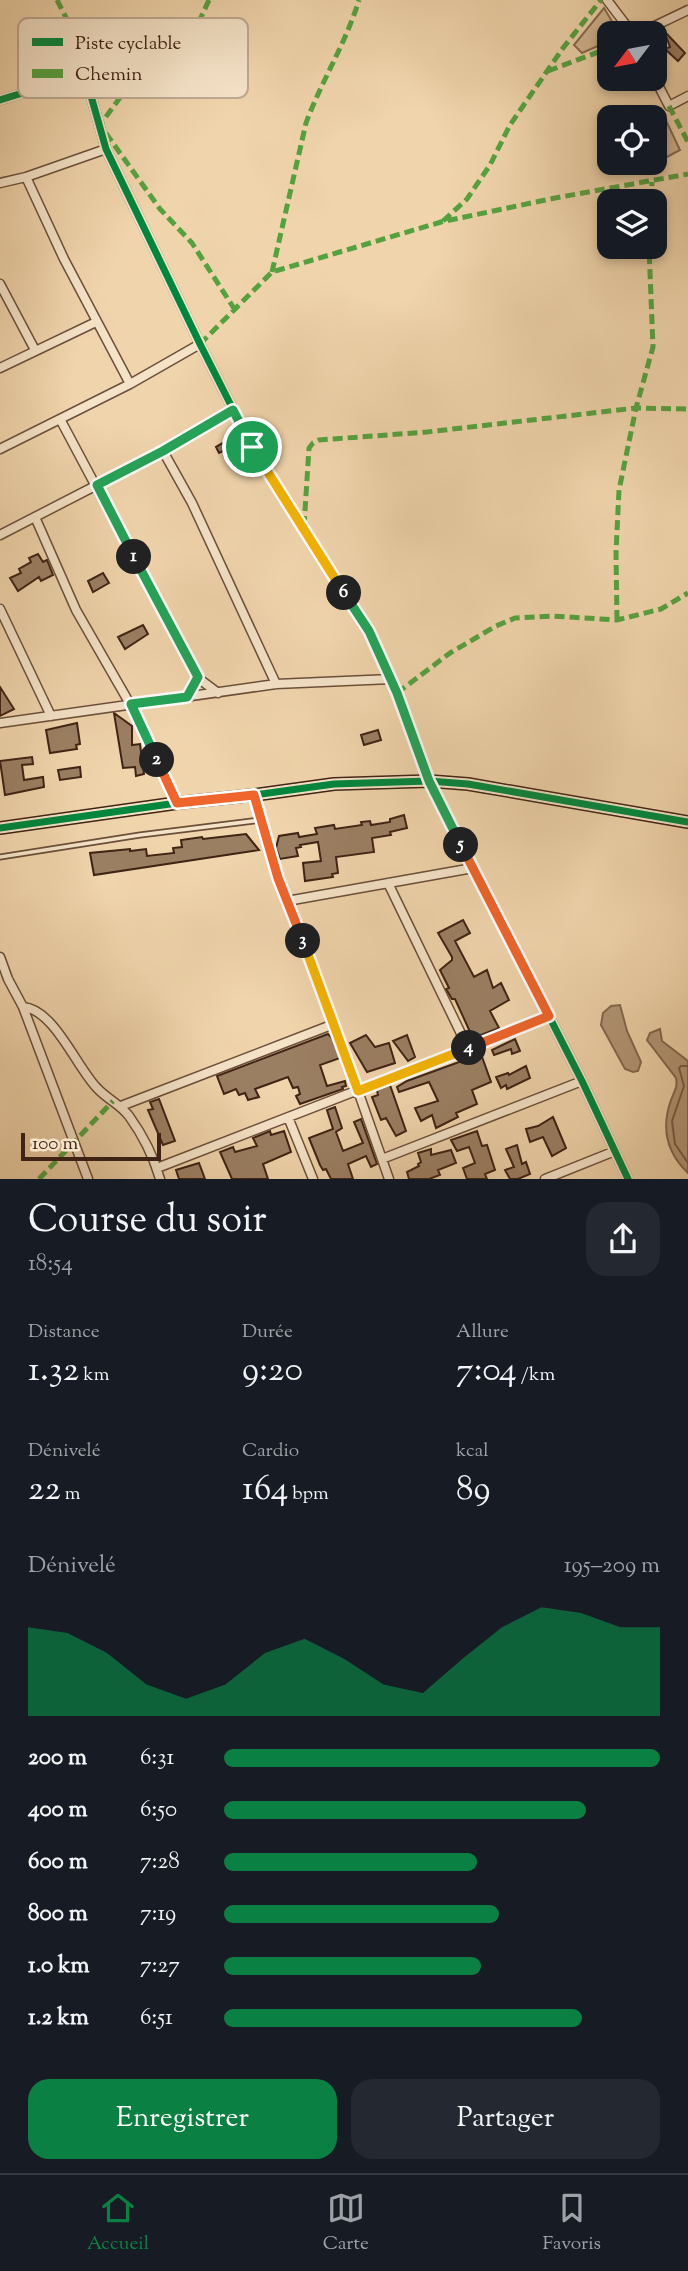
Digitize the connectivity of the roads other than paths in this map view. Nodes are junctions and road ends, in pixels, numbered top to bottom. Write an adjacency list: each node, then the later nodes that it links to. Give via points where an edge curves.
1 (607, 0): 3 (street)
2 (688, 10): 4 (street)
3 (623, 21)
4 (665, 21)
5 (661, 91): 7 (street, via 669,106)
6 (18, 94): 9 (street)
7 (688, 96)
8 (92, 98): 10 (street)
9 (0, 100)
10 (106, 149): 11 (street); 15 (street)
11 (26, 177): 12 (street); 14 (street)
12 (0, 183)
13 (0, 284): 16 (street)
14 (96, 322): 16 (street); 18 (street)
15 (200, 344): 18 (street); 19 (street)
16 (35, 351): 17 (street)
17 (0, 368)
18 (130, 384): 20 (street)
19 (233, 410): 22 (street); 28 (street, via 277,489 369,631)
20 (60, 419): 21 (street); 23 (street)
21 (0, 449)
22 (163, 451): 23 (street); 29 (street)
23 (97, 485): 24 (street); 27 (street)
24 (35, 517): 25 (street); 32 (street, via 76,610)
25 (0, 535)
26 (0, 609): 33 (street)
27 (198, 677): 30 (street); 31 (street)
28 (391, 679): 29 (street); 35 (street)
29 (276, 684): 30 (street)
30 (218, 693): 31 (street)
31 (187, 697): 32 (street)
32 (131, 704): 33 (street); 37 (street)
33 (51, 716): 34 (street)
34 (0, 723)
35 (429, 781): 36 (street, via 334,784); 39 (street); 42 (street)
36 (254, 795): 37 (street); 38 (street)
37 (177, 803): 40 (street)
38 (261, 820): 41 (lane); 44 (street)
39 (688, 822)
40 (0, 828)
41 (0, 857)
42 (473, 868): 43 (street); 47 (street)
43 (388, 883): 44 (street); 49 (street)
44 (287, 901): 48 (street)
45 (0, 957): 46 (street)
46 (23, 1007): 52 (street, via 46,1020 95,1087); 57 (street)
47 (549, 1016): 49 (street); 50 (street)
48 (334, 1024): 51 (street); 52 (street)
49 (468, 1048): 51 (street)
50 (582, 1081): 54 (street); 55 (street)
51 (358, 1091): 53 (street); 55 (street)
52 (121, 1106): 56 (street)
53 (288, 1117): 56 (street); 59 (street)
54 (615, 1151): 61 (street); 62 (street)
55 (382, 1159): 60 (street)
56 (157, 1168): 58 (street)
57 (88, 1179)
58 (160, 1179)
59 (313, 1179)
60 (389, 1179)
61 (545, 1179)
62 (628, 1179)

